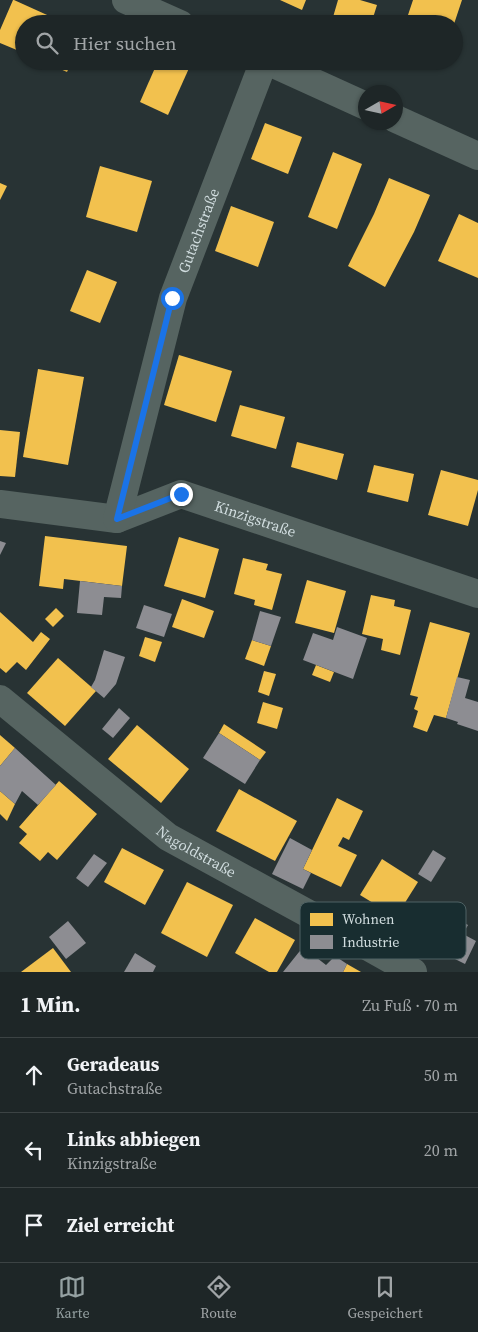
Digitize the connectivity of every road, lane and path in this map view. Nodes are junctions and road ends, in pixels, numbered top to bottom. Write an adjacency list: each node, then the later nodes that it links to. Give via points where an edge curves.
1 (126, 0): 2 (street)
2 (160, 15)
3 (262, 70): 9 (street, Gutachstraße, via 172,298)
4 (286, 70): 5 (street)
5 (358, 102)
6 (403, 122): 7 (street)
7 (478, 156)
8 (0, 504): 9 (street, Kinzigstraße)
9 (117, 519): 10 (street, Kinzigstraße, via 181,494)
10 (478, 594)
11 (0, 699): 12 (street, Nagoldstraße, via 168,837)
12 (300, 909)
13 (390, 959): 14 (street, Nagoldstraße)
14 (413, 972)

